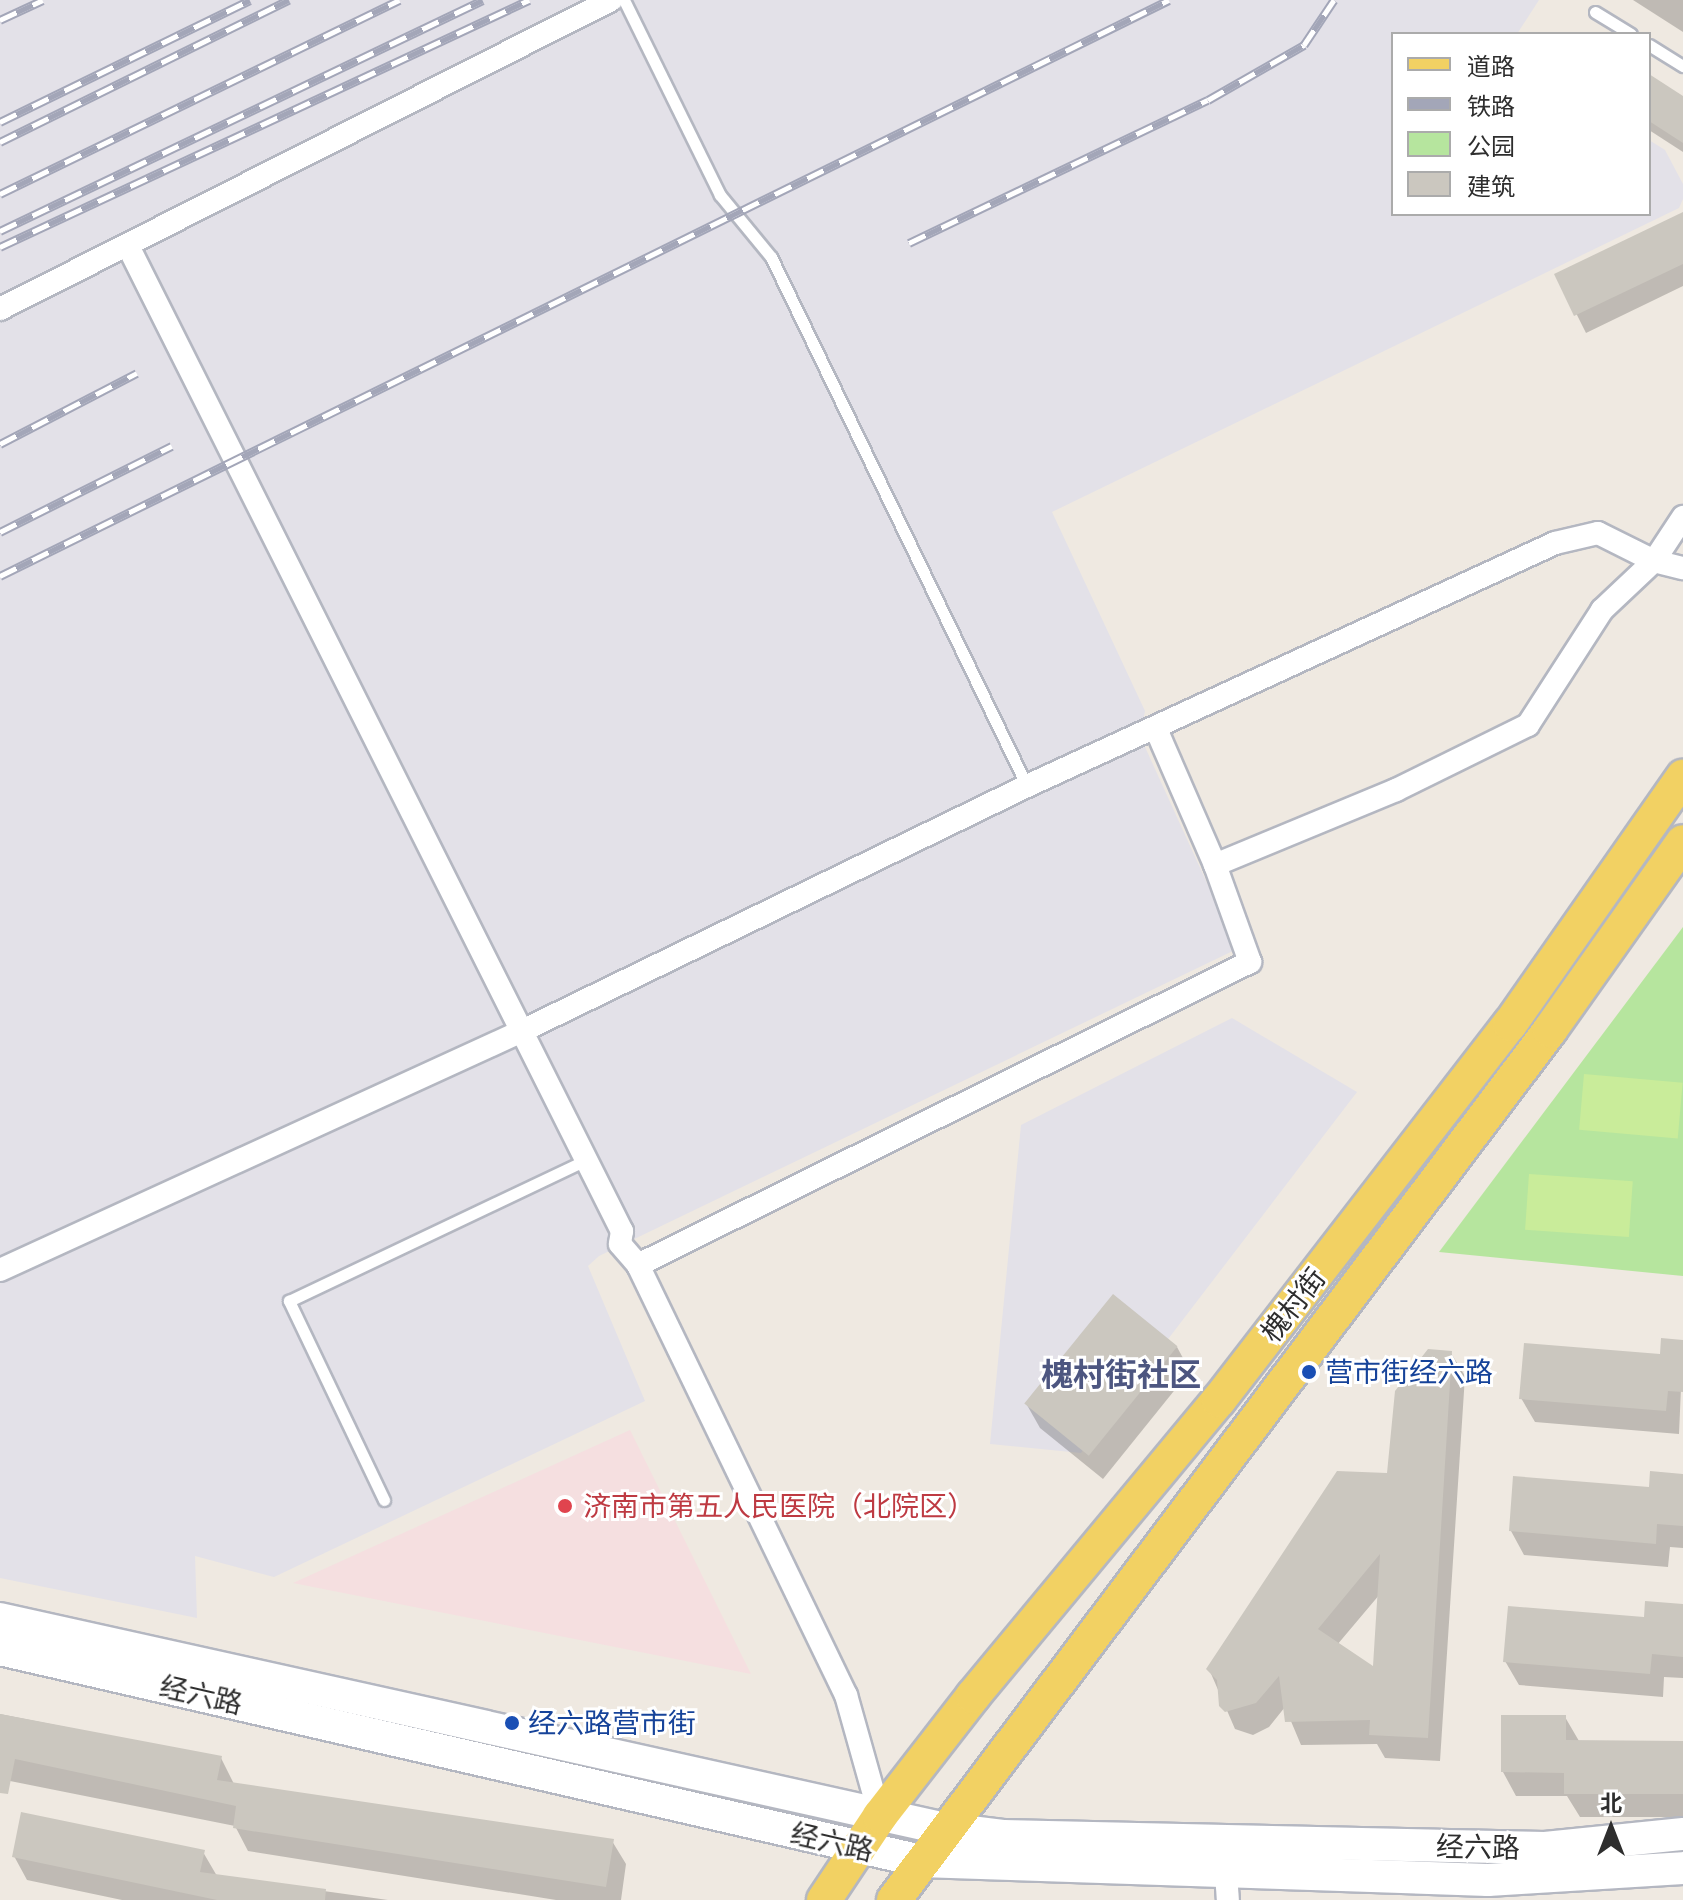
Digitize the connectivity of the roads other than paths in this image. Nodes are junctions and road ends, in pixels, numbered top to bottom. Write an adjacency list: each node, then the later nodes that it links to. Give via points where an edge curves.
1 (611, 0): 7 (street)
2 (624, 0): 14 (lane, via 720,195 771,257)
3 (1595, 12): 4 (lane)
4 (1628, 32)
5 (1651, 46): 6 (lane)
6 (1683, 66)
7 (129, 248): 8 (street); 17 (street)
8 (0, 309)
9 (1683, 517): 10 (street)
10 (1654, 561): 11 (street); 12 (street, via 1598,533 1555,543); 16 (street, via 1602,610 1528,725 1396,790)
11 (1683, 568)
12 (1156, 729): 14 (street); 16 (street)
13 (1683, 777): 24 (main road, 槐村街, via 1492,1048 1219,1400)
14 (1027, 786): 17 (street)
15 (1683, 842): 25 (main road, 槐村街, via 1540,1042)
16 (1215, 865): 19 (street, via 1250,962)
17 (522, 1031): 18 (street); 20 (street)
18 (586, 1160): 19 (street, via 622,1231 620,1244); 21 (lane, via 289,1301)
19 (638, 1265): 24 (street, via 846,1695)
20 (0, 1270)
21 (384, 1500)
22 (0, 1619): 24 (main road, 经六路)
23 (0, 1649): 27 (main road, 经六路)
24 (880, 1816): 25 (main road, 经六路); 27 (main road, 槐村街)
25 (946, 1829): 26 (main road, 经六路, via 1003,1836 1532,1848); 28 (main road, 槐村街)
26 (1683, 1834)
27 (858, 1848): 28 (main road, 经六路); 31 (main road, 槐村街)
28 (921, 1861): 30 (main road, 经六路); 32 (main road, 槐村街)
29 (1683, 1868): 30 (main road, 经六路)
30 (1227, 1887)
31 (824, 1900)
32 (894, 1900)

